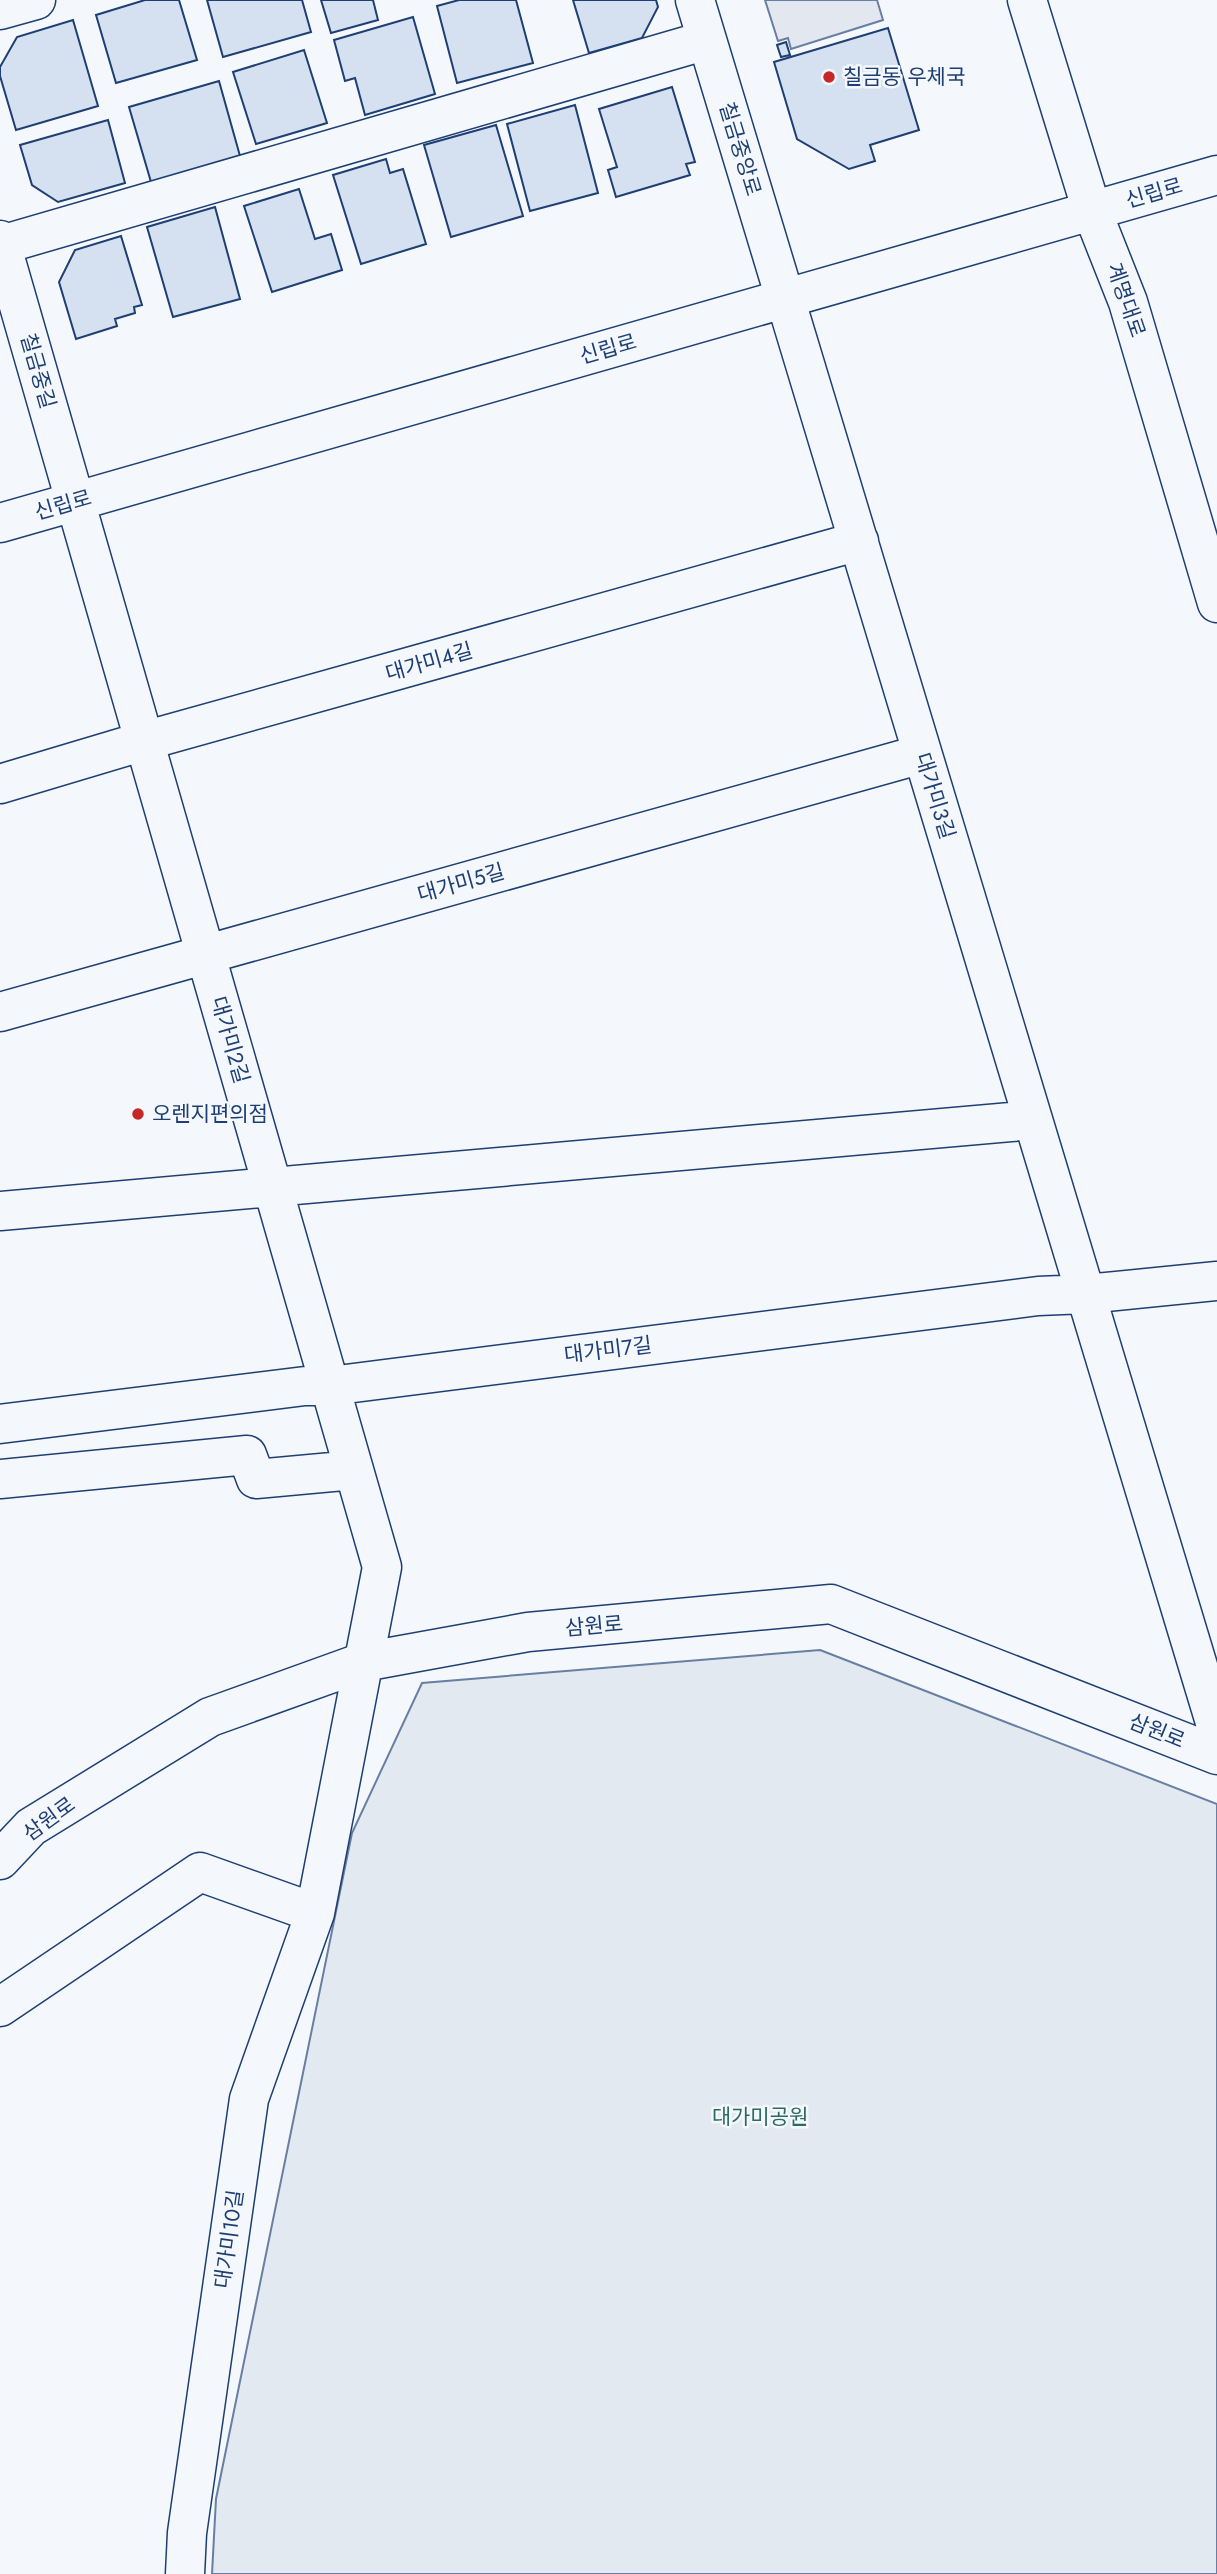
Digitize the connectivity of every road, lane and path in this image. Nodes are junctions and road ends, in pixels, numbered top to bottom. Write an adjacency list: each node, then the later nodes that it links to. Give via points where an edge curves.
1 (36, 0): 4 (street)
2 (695, 0): 5 (street, 칠금중앙로)
3 (1027, 0): 7 (street, 계명대로)
4 (0, 10)
5 (707, 40): 8 (street); 9 (street, 칠금중앙로)
6 (1217, 175): 7 (street, 신립로)
7 (1092, 211): 9 (street, 신립로); 13 (street, 계명대로, via 1128,302)
8 (1, 242): 10 (street, 칠금중길)
9 (785, 299): 10 (street, 신립로); 12 (street, 대가미3길)
10 (75, 501): 11 (street, 신립로); 14 (street, 대가미2길)
11 (0, 523)
12 (859, 541): 14 (street, 대가미4길); 15 (street, 대가미3길)
13 (1217, 603)
14 (144, 741): 16 (street, 대가미4길); 17 (street, 대가미2길)
15 (922, 754): 17 (street, 대가미5길); 19 (street, 대가미3길)
16 (0, 784)
17 (206, 955): 18 (street, 대가미5길); 20 (street, 대가미2길)
18 (0, 1012)
19 (1033, 1120): 20 (street); 23 (street, 대가미3길)
20 (272, 1187): 21 (street); 24 (street, 대가미2길)
21 (0, 1211)
22 (1217, 1281): 23 (street, 대가미7길)
23 (1086, 1293): 24 (street, 대가미7길); 29 (street, 대가미3길)
24 (330, 1386): 25 (street, 대가미7길); 26 (street, 대가미2길)
25 (0, 1424)
26 (354, 1470): 27 (street, via 256,1479 247,1455); 28 (street, 대가미2길, via 382,1567)
27 (0, 1479)
28 (363, 1662): 30 (street, 삼원로, via 528,1632 831,1604); 31 (street, 삼원로, via 210,1717 31,1827); 32 (street, 대가미10길)
29 (1217, 1729)
30 (1217, 1755)
31 (0, 1860)
32 (315, 1913): 33 (street, via 200,1872); 34 (street, 대가미10길, via 249,2099)
33 (0, 2007)
34 (185, 2574)

